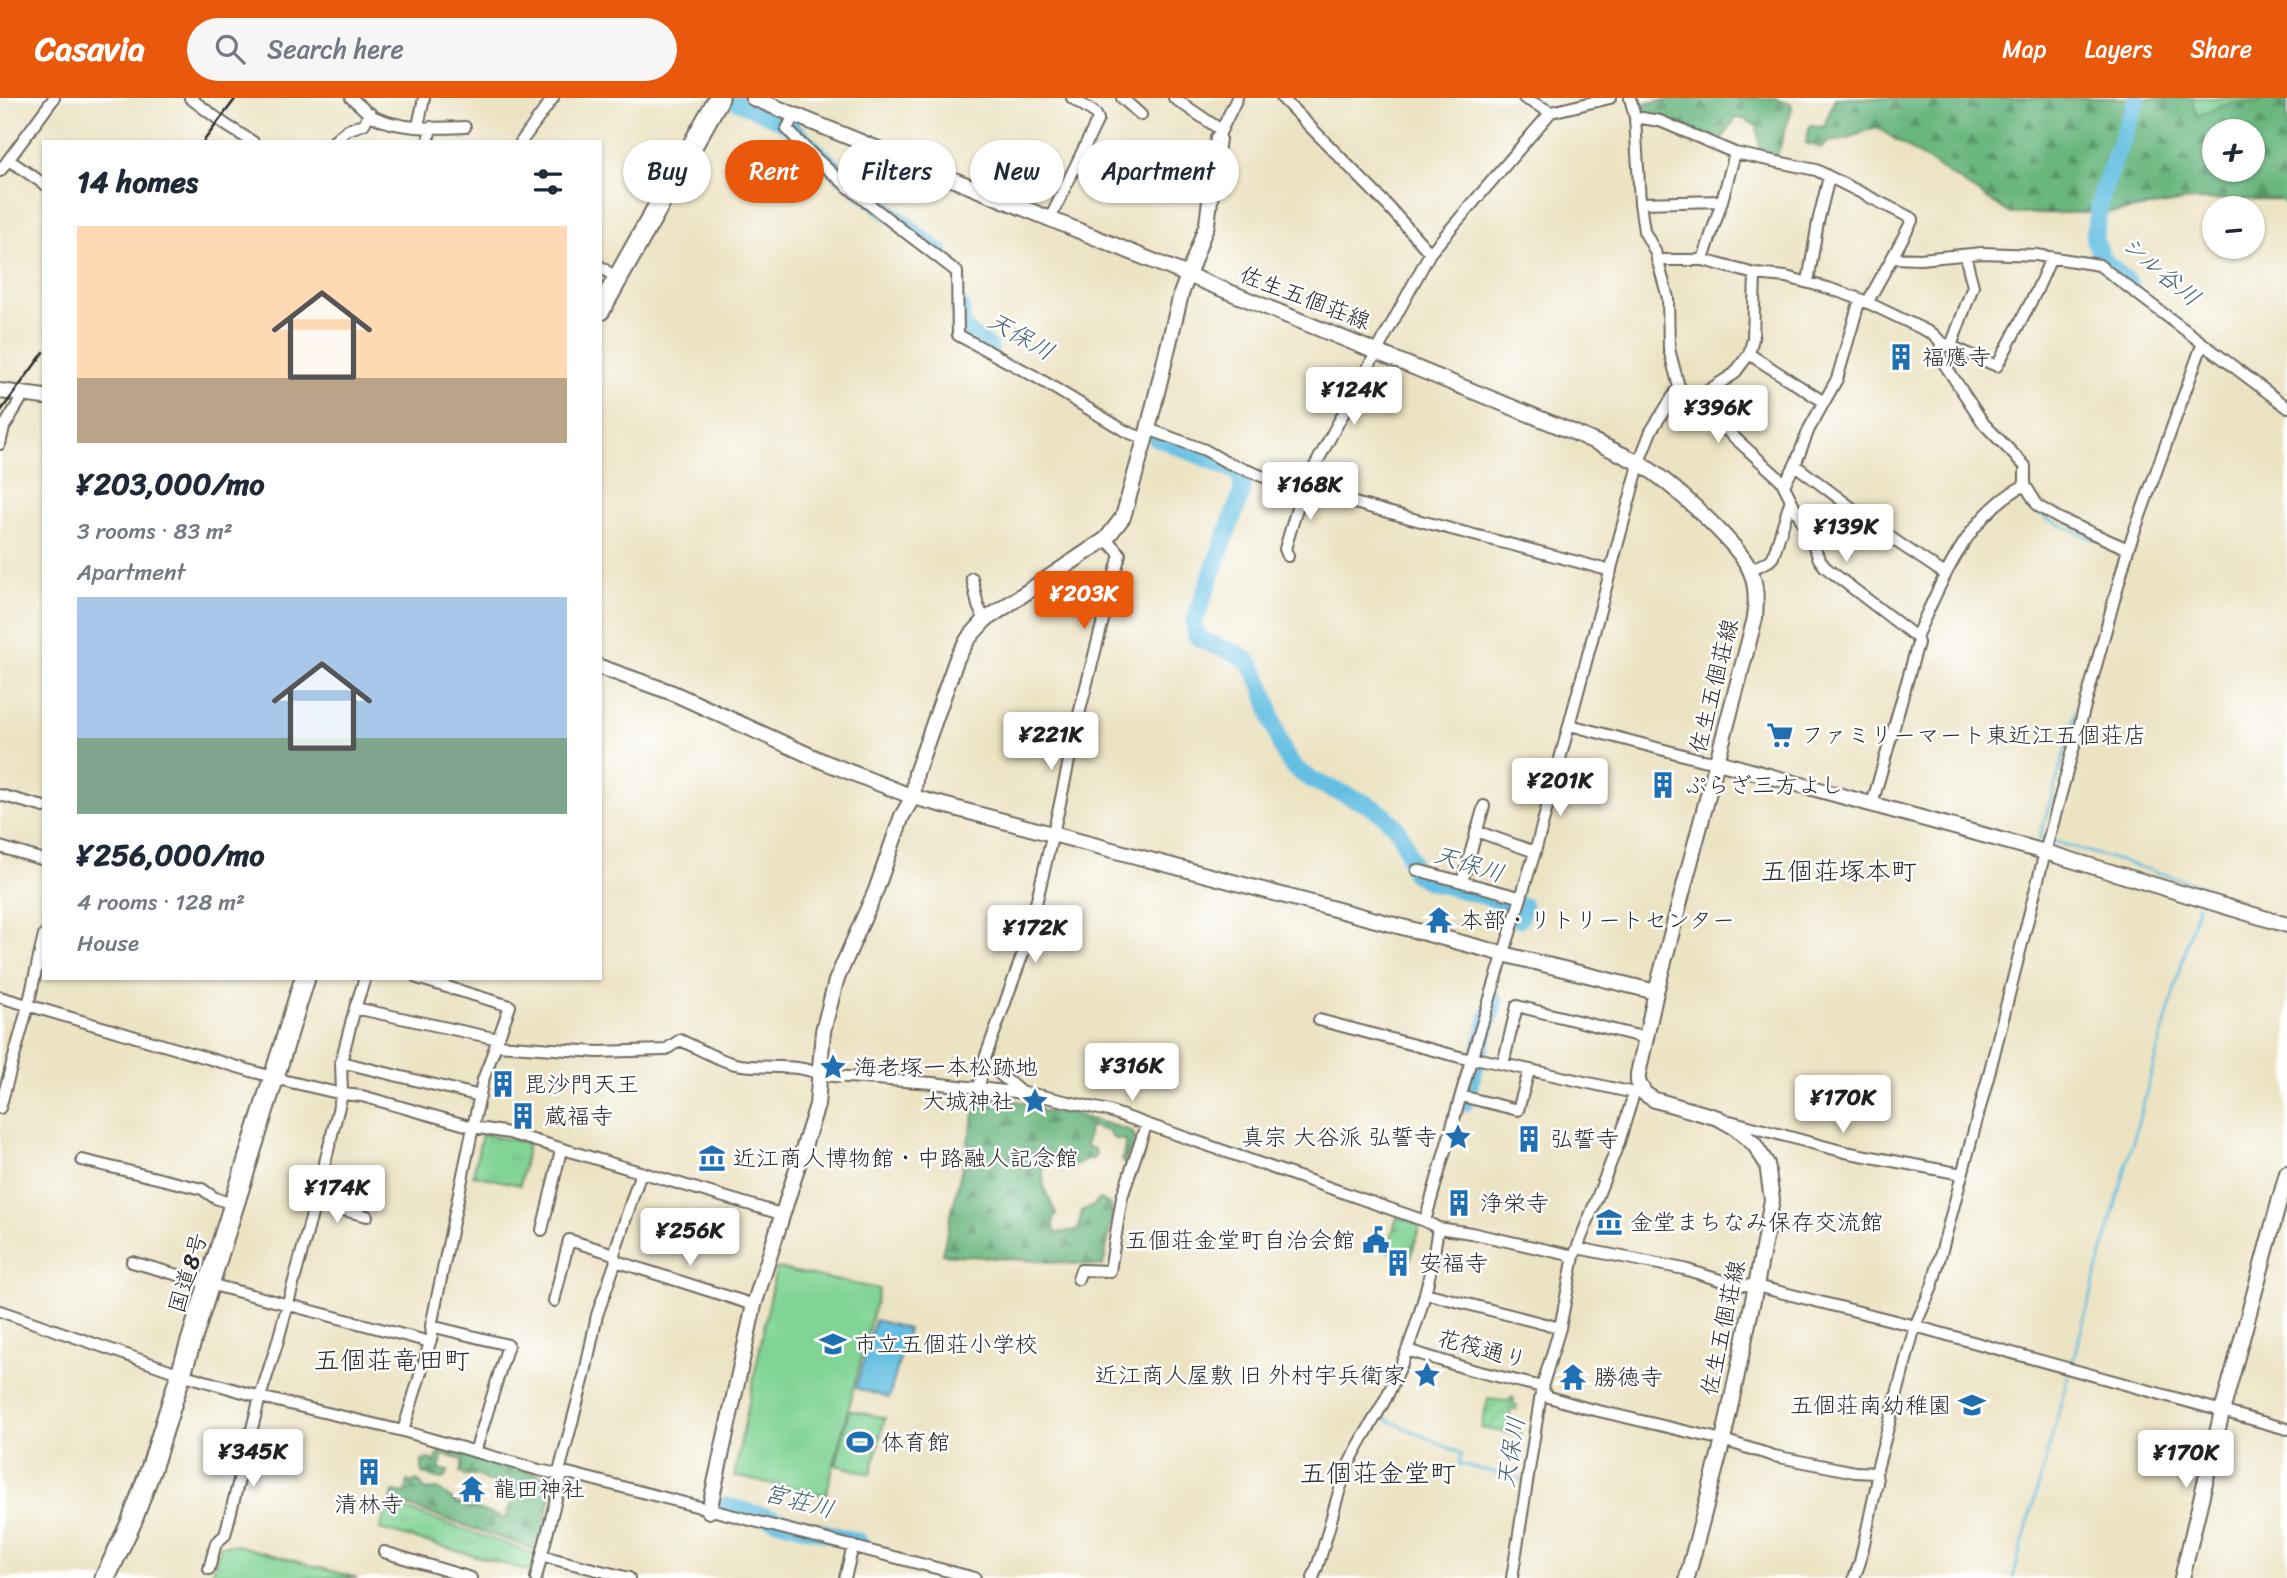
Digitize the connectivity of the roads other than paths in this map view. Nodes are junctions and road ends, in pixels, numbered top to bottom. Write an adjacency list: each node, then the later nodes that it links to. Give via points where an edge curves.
1 (54, 98): 30 (street)
2 (190, 98): 25 (street)
3 (351, 98): 17 (street)
4 (425, 98): 21 (street)
5 (553, 98): 28 (street)
6 (719, 98): 46 (highway)
7 (753, 98): 20 (street, 佐生五個荘線)
8 (1072, 98): 36 (street, via 1098,119)
9 (1122, 98): 18 (street)
10 (1174, 98): 24 (street)
11 (1237, 98): 24 (street)
12 (1282, 98): 37 (street)
13 (1524, 98): 16 (street)
14 (1610, 98): 16 (street)
15 (1630, 98): 19 (street)
16 (1551, 112): 37 (street)
17 (370, 113): 21 (street); 26 (street, via 363,124)
18 (1141, 115)
19 (1635, 117): 29 (street, via 1660,121); 35 (street)
20 (791, 122): 36 (street, 佐生五個荘線); 61 (street, via 788,129 799,142 957,272 958,335 1125,431)
21 (418, 126): 22 (street)
22 (431, 127): 23 (street); 27 (street)
23 (465, 127)
24 (1220, 134): 45 (street, via 1207,224)
25 (250, 140)
26 (335, 140)
27 (428, 140)
28 (522, 140)
29 (1735, 153): 32 (street, via 1816,170); 34 (street)
30 (9, 160): 31 (street); 33 (street)
31 (0, 171)
32 (1829, 177): 39 (street, via 1913,219); 47 (street)
33 (42, 183)
34 (1722, 201): 35 (street); 42 (street)
35 (1640, 203): 41 (street, via 1644,231)
36 (1050, 219): 45 (street, 佐生五個荘線)
37 (1430, 253): 52 (street)
38 (1965, 255): 39 (street); 40 (street); 50 (street, via 1973,286)
39 (1892, 258): 48 (street)
40 (2051, 258): 50 (street, via 1997,366); 51 (street, via 2099,265)
41 (1657, 260): 42 (street); 54 (street, via 1668,298 1669,349)
42 (1703, 260): 44 (street)
43 (602, 268): 46 (street)
44 (1755, 274): 47 (street); 53 (street)
45 (1187, 277): 52 (street, 佐生五個荘線); 61 (street)
46 (617, 279): 49 (highway)
47 (1808, 282): 48 (street)
48 (1863, 301): 50 (street); 59 (street, via 1837,379)
49 (602, 306)
50 (1946, 344): 66 (street, via 1940,356 1984,424 2025,466)
51 (2202, 345): 60 (street); 70 (street)
52 (1378, 351): 63 (street, 佐生五個荘線); 67 (street)
53 (1749, 354): 58 (street, via 1734,374); 59 (street)
54 (1679, 387): 58 (street); 63 (street, via 1651,431)
55 (0, 391): 56 (street)
56 (24, 394): 57 (street); 62 (street)
57 (42, 397)
58 (1693, 400): 65 (street)
59 (1824, 402): 64 (street)
60 (2287, 407)
61 (1147, 434): 67 (street, via 1205,450 1297,490); 69 (street, via 1123,517)
62 (0, 444)
63 (1640, 464): 72 (street, 佐生五個荘線, via 1724,535); 73 (street)
64 (1795, 465): 65 (street); 74 (street)
65 (1784, 485): 68 (street)
66 (2025, 485): 70 (street, via 2038,506); 74 (street, via 1974,529)
67 (1303, 488): 71 (street, via 1285,549); 73 (street)
68 (1791, 499): 72 (street, via 1773,557); 77 (street, via 1825,567)
69 (1106, 539): 76 (street); 87 (street, via 1120,554)
70 (2128, 549): 88 (street)
71 (1288, 556)
72 (1750, 570): 80 (street, 佐生五個荘線, via 1755,618)
73 (1611, 571): 79 (street)
74 (1945, 574): 77 (street)
75 (972, 578): 76 (street)
76 (985, 620): 82 (street, via 957,659 916,773)
77 (1916, 637): 83 (street)
78 (602, 668): 82 (street, via 673,693)
79 (1570, 725): 80 (street); 90 (street)
80 (1718, 762): 83 (street); 101 (street, 佐生五個荘線)
81 (0, 795): 84 (street)
82 (914, 797): 87 (street); 113 (street, via 836,981 823,1031)
83 (1872, 804): 88 (street)
84 (42, 806)
85 (1484, 806): 86 (street)
86 (1476, 831): 90 (street); 93 (street)
87 (1053, 833): 97 (street); 109 (street, via 1026,944)
88 (2047, 843): 95 (street, via 2200,899); 129 (street)
89 (0, 848): 91 (street)
90 (1535, 852): 94 (street)
91 (42, 859)
92 (1417, 870): 93 (street)
93 (1462, 881): 94 (street)
94 (1518, 902): 97 (street)
95 (2287, 925)
96 (42, 944): 103 (street)
97 (1507, 955): 101 (street); 108 (street)
98 (304, 980): 114 (highway, 国道8号)
99 (364, 980): 104 (street)
100 (424, 980): 107 (street, via 510,1006)
101 (1656, 992): 106 (street, 佐生五個荘線)
102 (0, 997): 103 (street)
103 (28, 1006): 114 (street); 121 (street)
104 (355, 1008): 107 (street); 110 (street)
105 (1319, 1020): 108 (street)
106 (1646, 1038): 111 (street, via 1517,1006); 116 (street, 佐生五個荘線)
107 (497, 1042): 113 (street, via 597,1052 665,1050 680,1040 734,1064 812,1069); 119 (street)
108 (1475, 1059): 111 (street); 120 (street)
109 (984, 1061): 115 (street); 117 (street)
110 (341, 1062): 118 (street); 119 (street)
111 (1503, 1064): 112 (street)
112 (1529, 1071): 116 (street); 120 (street, via 1518,1110)
113 (820, 1075): 115 (street); 132 (street, via 812,1126)
114 (274, 1077): 118 (street); 131 (highway, 国道8号)
115 (979, 1088): 117 (street)
116 (1638, 1092): 122 (street, 佐生五個荘線); 137 (street)
117 (1022, 1093): 123 (street, via 1109,1111)
118 (342, 1094): 124 (street); 130 (street)
119 (480, 1096): 124 (street)
120 (1464, 1097): 134 (street)
121 (0, 1108)
122 (1718, 1118): 129 (street, via 1845,1152); 142 (street, 佐生五個荘線, via 1754,1144 1767,1164 1772,1200)
123 (1146, 1125): 134 (street); 140 (street, via 1122,1197 1110,1271 1081,1270)
124 (473, 1127): 125 (street); 148 (street)
125 (561, 1150): 127 (street); 136 (street)
126 (82, 1160): 131 (street, via 202,1189)
127 (641, 1172): 132 (street); 138 (street)
128 (2287, 1173): 156 (street)
129 (1962, 1174): 149 (street, via 1931,1287)
130 (315, 1203): 133 (street); 145 (street)
131 (235, 1205): 141 (highway, 国道8号)
132 (781, 1214): 146 (street)
133 (367, 1216)
134 (1425, 1221): 135 (street)
135 (1438, 1228): 137 (street); 143 (street)
136 (542, 1230)
137 (1575, 1252): 142 (street); 150 (street)
138 (615, 1258): 144 (street, via 569,1240); 146 (street); 162 (street, via 597,1315)
139 (132, 1262): 141 (street)
140 (1078, 1279)
141 (210, 1284): 145 (street); 153 (highway, 国道8号)
142 (1756, 1286): 149 (street); 159 (street, 佐生五個荘線)
143 (1427, 1294): 150 (street); 152 (street)
144 (554, 1301)
145 (287, 1305): 151 (street); 155 (street)
146 (754, 1305): 163 (street)
147 (0, 1311): 153 (street)
148 (430, 1326): 151 (street); 160 (street, via 508,1345)
149 (1915, 1326): 156 (street); 161 (street)
150 (1560, 1328): 154 (street)
151 (430, 1342): 158 (street)
152 (1409, 1351): 154 (street, 花筏通り); 174 (street, via 1346,1472)
153 (181, 1374): 155 (street); 168 (highway, 国道8号, via 131,1523)
154 (1545, 1393): 159 (street, 花筏通り, via 1596,1411); 175 (street)
155 (260, 1397): 158 (street); 167 (street, via 225,1535 216,1543)
156 (2222, 1412): 157 (street); 178 (street)
157 (2287, 1429)
158 (403, 1431): 160 (street)
159 (1723, 1440): 161 (street, 花筏通り, via 1773,1456); 176 (street, 佐生五個荘線)
160 (475, 1452): 162 (street)
161 (1877, 1473): 177 (street)
162 (562, 1475): 163 (street); 166 (street)
163 (709, 1511): 164 (street)
164 (853, 1546): 172 (street); 173 (street)
165 (384, 1552): 169 (street)
166 (542, 1556): 170 (street); 171 (street)
167 (209, 1569)
168 (105, 1578)
169 (471, 1578)
170 (536, 1578)
171 (629, 1578)
172 (845, 1578)
173 (975, 1578)
174 (1313, 1578)
175 (1512, 1578)
176 (1687, 1578)
177 (1854, 1578)
178 (2182, 1578)

